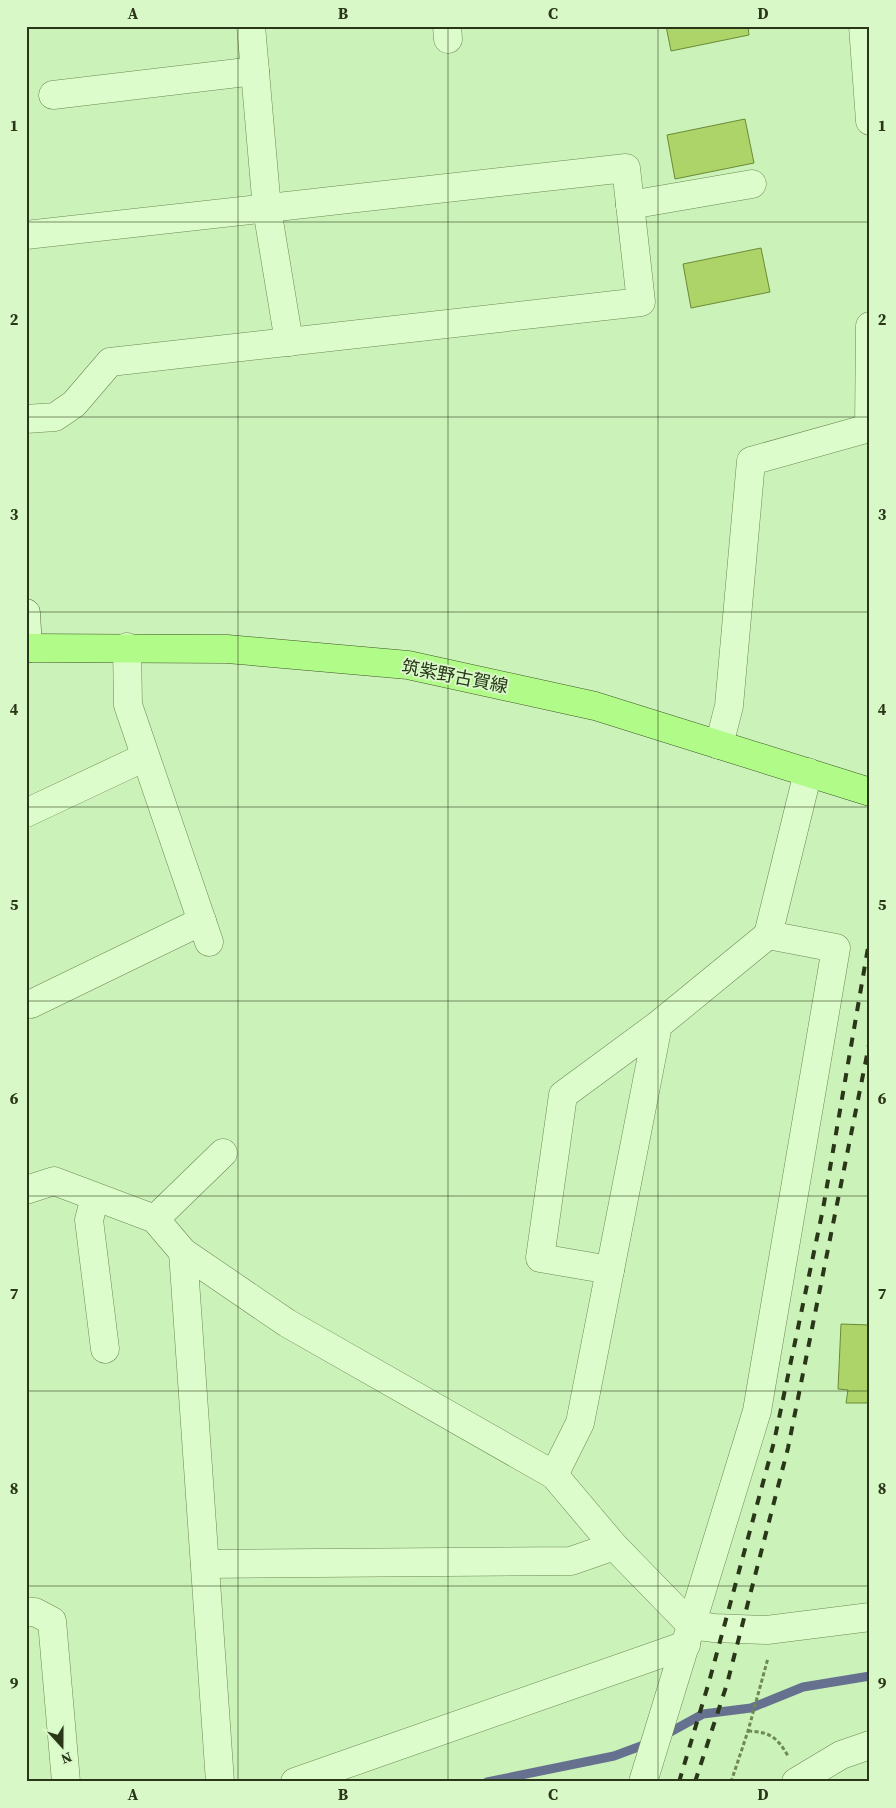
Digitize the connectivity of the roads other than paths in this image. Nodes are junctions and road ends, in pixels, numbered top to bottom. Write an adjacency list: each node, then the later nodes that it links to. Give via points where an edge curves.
1 (251, 26): 3 (street)
2 (863, 26): 5 (street)
3 (255, 72): 4 (street); 8 (street)
4 (53, 95)
5 (870, 121)
6 (752, 184): 7 (street)
7 (630, 205): 8 (street, via 626,168); 11 (street, via 641,302)
8 (267, 209): 9 (street); 11 (street)
9 (26, 235)
10 (870, 326): 16 (street, via 869,428 751,461 729,706)
11 (289, 342): 12 (street, via 110,362 74,404 55,417)
12 (26, 419)
13 (26, 613): 15 (street)
14 (127, 647): 15 (main road, 筑紫野古賀線); 16 (main road, 筑紫野古賀線, via 227,649 408,665 596,706); 17 (street, via 128,706)
15 (27, 648)
16 (719, 745): 18 (main road, 筑紫野古賀線)
17 (145, 757): 20 (street); 22 (street, via 205,931)
18 (808, 772): 19 (main road, 筑紫野古賀線); 21 (street)
19 (868, 791)
20 (26, 813)
21 (768, 935): 23 (street); 36 (street, via 836,948 757,1411)
22 (31, 1004)
23 (658, 1025): 29 (street); 29 (street, via 563,1095 540,1258)
24 (223, 1153): 27 (street)
25 (26, 1190): 26 (street, via 54,1181)
26 (95, 1197): 27 (street); 30 (street, via 89,1220)
27 (155, 1219): 28 (street)
28 (183, 1252): 31 (street, via 287,1323); 33 (street)
29 (610, 1270): 31 (street, via 580,1423)
30 (105, 1349)
31 (554, 1475): 32 (street)
32 (614, 1546): 33 (street, via 571,1561); 36 (street)
33 (205, 1564): 41 (street)
34 (26, 1612): 40 (street, via 34,1612 52,1621)
35 (870, 1617): 36 (street, via 767,1630 714,1628)
36 (689, 1635): 38 (street); 42 (street)
37 (870, 1745): 39 (street, via 841,1756)
38 (646, 1773)
39 (798, 1780)
40 (66, 1782)
41 (220, 1782)
42 (295, 1782)

